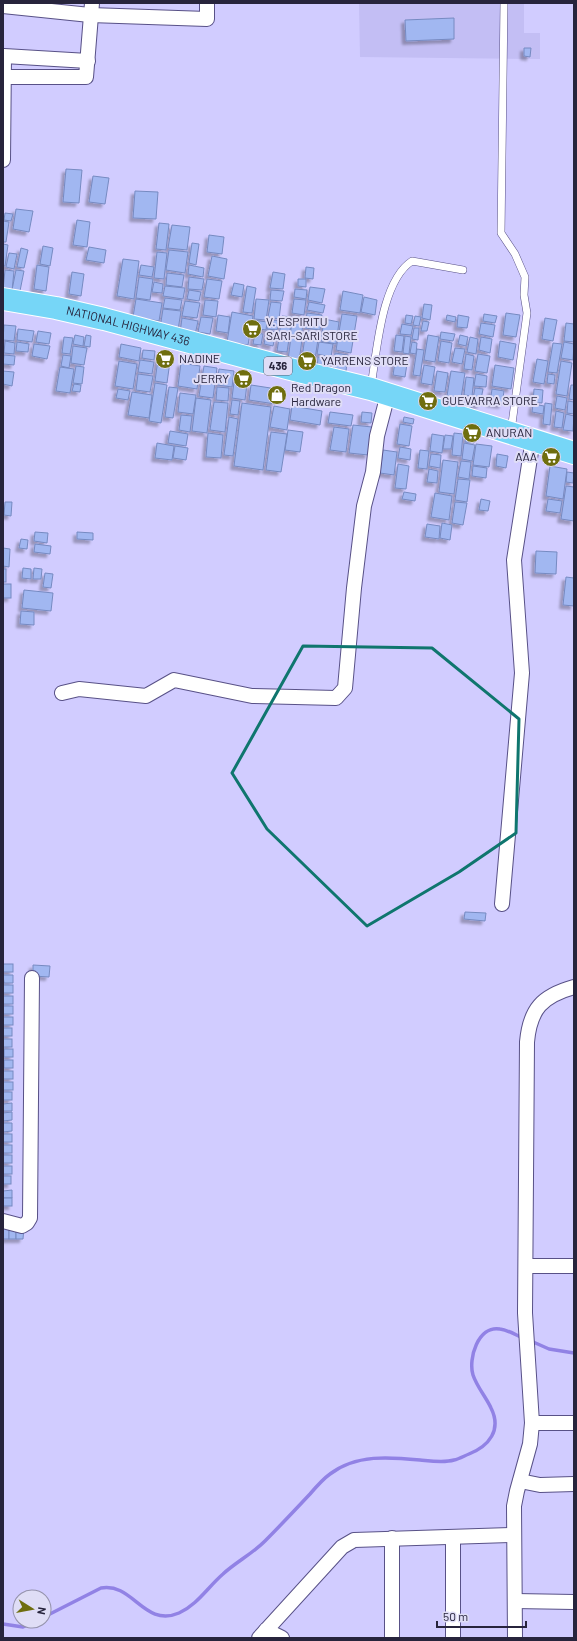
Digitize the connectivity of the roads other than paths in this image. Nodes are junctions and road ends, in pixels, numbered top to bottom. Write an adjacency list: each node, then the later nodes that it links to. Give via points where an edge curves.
1 (208, 3): 4 (street, via 207,19)
2 (504, 3): 11 (lane, via 501,233 515,254 525,277 527,313)
3 (3, 6): 4 (street)
4 (91, 9): 5 (street)
5 (88, 61): 6 (street, via 86,77); 6 (street, via 4,56)
6 (5, 77): 7 (street)
7 (3, 160)
8 (463, 270): 10 (lane, via 412,261 403,266 386,298)
9 (3, 300): 10 (main road, NATIONAL HIGHWAY 436 / 436, via 104,318)
10 (379, 391): 11 (main road, NATIONAL HIGHWAY 436 / 436); 14 (street, via 373,472 364,506 345,688 336,698 252,696 174,680 146,696 79,689)
11 (511, 433): 12 (main road, NATIONAL HIGHWAY 436 / 436)
12 (533, 439): 13 (main road, NATIONAL HIGHWAY 436 / 436); 15 (street, via 514,560 522,672)
13 (574, 453)
14 (62, 693)
15 (502, 904)
16 (32, 978): 18 (street, via 30,1218 27,1224 22,1226)
17 (574, 987): 19 (street, via 546,998 534,1012 528,1026)
18 (3, 1221)
19 (526, 1266): 20 (street); 21 (street, via 526,1360)
20 (574, 1266)
21 (532, 1423): 22 (street); 23 (street, via 530,1444)
22 (574, 1423)
23 (520, 1481): 24 (street, via 540,1485); 25 (street, via 514,1506)
24 (574, 1484)
25 (513, 1535): 27 (street); 28 (street)
26 (392, 1538): 27 (street); 30 (street, via 360,1539 347,1543); 32 (street)
27 (453, 1538): 33 (street)
28 (515, 1601): 29 (street); 34 (street)
29 (574, 1602)
30 (262, 1634): 31 (street)
31 (282, 1638)
32 (392, 1638)
33 (452, 1638)
34 (515, 1638)

